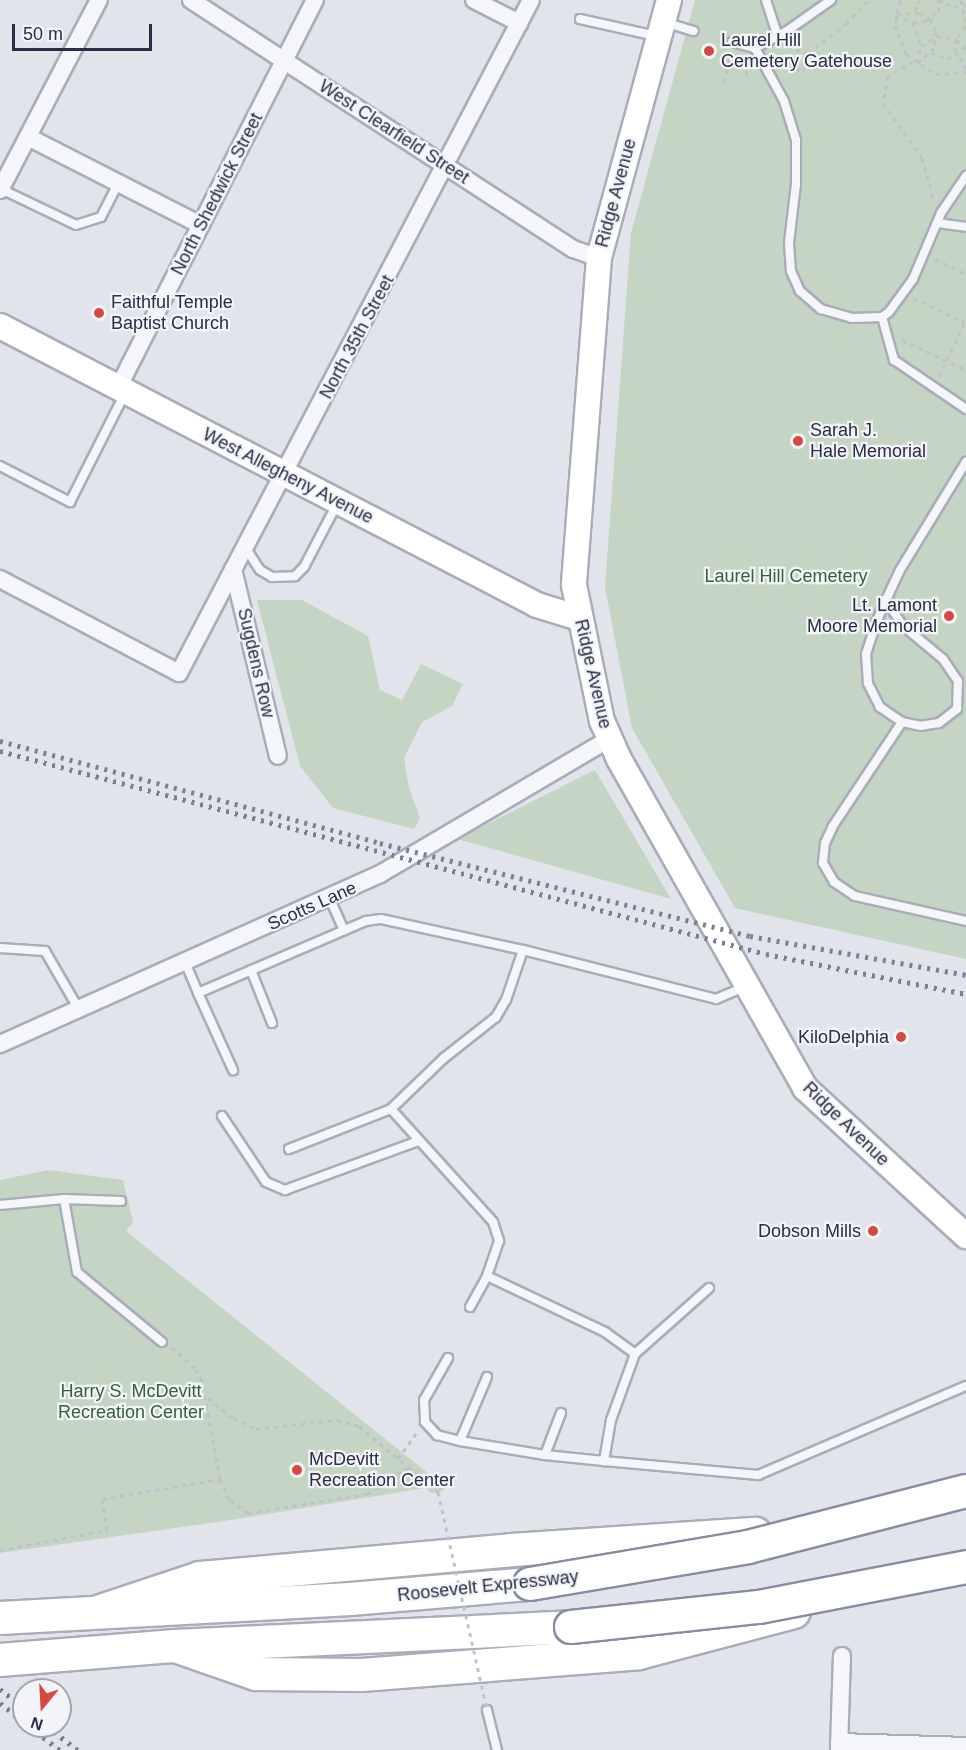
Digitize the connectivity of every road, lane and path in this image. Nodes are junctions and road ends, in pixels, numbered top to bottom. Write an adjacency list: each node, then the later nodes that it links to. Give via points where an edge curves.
1 (99, 0): 43 (street)
2 (191, 0): 36 (street, West Clearfield Street)
3 (315, 0): 36 (street, North Shedwick Street)
4 (474, 0): 22 (street)
5 (531, 0): 22 (street, North 35th Street)
6 (766, 0): 25 (lane)
7 (831, 0): 25 (lane)
8 (868, 0): 33 (path, via 846,24)
9 (900, 0): 17 (path)
10 (920, 0): 16 (path)
11 (937, 0): 13 (path)
12 (961, 0): 15 (path)
13 (942, 2): 15 (path); 19 (path)
14 (966, 5): 15 (path)
15 (960, 7): 23 (path)
16 (915, 11): 17 (path); 19 (path)
17 (896, 15): 21 (path); 37 (path, via 897,35)
18 (580, 19): 20 (lane)
19 (930, 19): 21 (path); 26 (path)
20 (664, 20): 24 (lane); 53 (main road, Ridge Avenue)
21 (913, 22): 29 (path)
22 (519, 23): 44 (street, North 35th Street)
23 (966, 25): 27 (path)
24 (694, 31)
25 (778, 36): 30 (lane)
26 (937, 36): 27 (path); 29 (path); 32 (path)
27 (956, 39): 31 (path); 35 (path)
28 (733, 42): 30 (lane); 42 (path)
29 (921, 46): 38 (path)
30 (755, 48): 34 (path); 56 (lane, via 784,101 796,140 789,243 794,280 810,301 831,314)
31 (966, 50)
32 (931, 52): 35 (path, via 947,58); 38 (path)
33 (808, 53): 34 (path, via 784,46); 34 (path, via 803,71 778,64)
34 (780, 55)
35 (956, 55): 40 (path)
36 (284, 60): 44 (street, West Clearfield Street); 50 (street, North Shedwick Street)
37 (913, 61): 38 (path); 48 (path, via 888,76 883,103 922,158)
38 (917, 64): 40 (path, via 936,74)
39 (748, 67): 41 (path)
40 (966, 71)
41 (746, 75)
42 (724, 82)
43 (28, 137): 46 (street); 47 (street)
44 (446, 166): 53 (street, West Clearfield Street, via 573,249); 67 (street, North 35th Street)
45 (966, 176): 48 (lane)
46 (118, 183): 47 (lane, via 101,217 76,225); 50 (street)
47 (0, 189)
48 (940, 213): 49 (lane)
49 (938, 223): 51 (lane); 52 (lane)
50 (201, 225): 62 (street, North Shedwick Street)
51 (966, 227)
52 (926, 255): 54 (path); 55 (lane)
53 (599, 258): 73 (main road, Ridge Avenue, via 575,567)
54 (966, 274)
55 (906, 292): 56 (lane); 57 (path)
56 (882, 317): 59 (lane)
57 (966, 321): 60 (path)
58 (0, 326): 62 (main road, West Allegheny Avenue)
59 (884, 332): 60 (path); 63 (lane, via 894,360)
60 (947, 361): 61 (path); 63 (path)
61 (966, 370)
62 (121, 389): 66 (lane, via 70,502); 67 (main road, West Allegheny Avenue)
63 (933, 389): 64 (lane)
64 (966, 409)
65 (966, 462): 72 (lane, via 906,559)
66 (0, 466)
67 (285, 474): 68 (main road, West Allegheny Avenue); 69 (street, North 35th Street)
68 (338, 501): 69 (lane, via 304,567 295,576 272,577 260,570); 73 (main road, West Allegheny Avenue, via 537,605)
69 (245, 547): 70 (street, North 35th Street)
70 (233, 569): 71 (street, North 35th Street, via 179,673); 76 (street, Sugdens Row)
71 (0, 579)
72 (886, 600): 74 (lane, via 868,645 866,672 874,700); 74 (lane, via 902,625 949,666 959,687 957,709 946,719 921,726)
73 (579, 618): 75 (main road, Ridge Avenue)
74 (902, 722): 78 (lane, via 833,826 825,843 823,863 834,882 855,896)
75 (609, 739): 77 (street, Scotts Lane, via 381,874); 84 (main road, Ridge Avenue)
76 (278, 756)
77 (330, 899): 79 (lane); 82 (street, Scotts Lane)
78 (966, 921)
79 (344, 930): 81 (lane, via 381,920); 83 (lane)
80 (0, 948): 86 (lane, via 45,951)
81 (523, 950): 84 (lane, via 716,999); 90 (lane, via 496,1017 444,1058)
82 (185, 962): 85 (lane); 86 (street, Scotts Lane)
83 (251, 970): 85 (lane); 87 (lane)
84 (746, 986): 97 (main road, Ridge Avenue, via 805,1088)
85 (198, 993): 89 (lane)
86 (78, 1008): 88 (street, Scotts Lane)
87 (272, 1023)
88 (0, 1044)
89 (233, 1070)
90 (391, 1109): 92 (lane); 93 (lane)
91 (222, 1116): 92 (lane, via 266,1182 285,1190)
92 (418, 1141): 98 (lane, via 493,1222 499,1240)
93 (289, 1149)
94 (64, 1199): 95 (lane); 96 (lane); 101 (lane, via 77,1272)
95 (121, 1201)
96 (0, 1205)
97 (966, 1236)
98 (486, 1276): 100 (lane); 102 (lane, via 605,1332)
99 (709, 1288): 102 (lane)
100 (470, 1307)
101 (162, 1342): 106 (path, via 195,1368)
102 (635, 1354): 112 (lane, via 611,1420)
103 (448, 1358): 109 (lane, via 424,1400 425,1422 437,1435)
104 (487, 1377): 109 (lane)
105 (966, 1386): 112 (lane, via 758,1475)
106 (207, 1397): 111 (path, via 233,1418 256,1429 338,1420 359,1426); 114 (path)
107 (561, 1413): 110 (lane)
108 (417, 1435): 111 (path)
109 (460, 1441): 110 (lane)
110 (545, 1455): 112 (lane)
111 (398, 1459): 113 (path)
112 (604, 1461)
113 (408, 1467): 114 (path, via 367,1494 248,1514 230,1500); 124 (path, bridge, via 438,1492)
114 (220, 1479): 117 (path, via 102,1499 107,1530)
115 (966, 1491): 119 (highway, Roosevelt Expressway, bridge, via 748,1547 530,1584 374,1597)
116 (966, 1497): 119 (highway, via 876,1517 775,1532 512,1550 200,1578)
117 (0, 1550)
118 (966, 1566): 121 (highway, bridge, via 759,1607 571,1627); 121 (highway, via 684,1642 601,1658 304,1676 256,1674)
119 (101, 1611): 120 (highway, Roosevelt Expressway)
120 (0, 1618)
121 (175, 1646): 123 (highway)
122 (842, 1656): 125 (street)
123 (0, 1660)
124 (488, 1710): 127 (lane)
125 (839, 1746): 126 (street)
126 (966, 1746)
127 (497, 1750)

